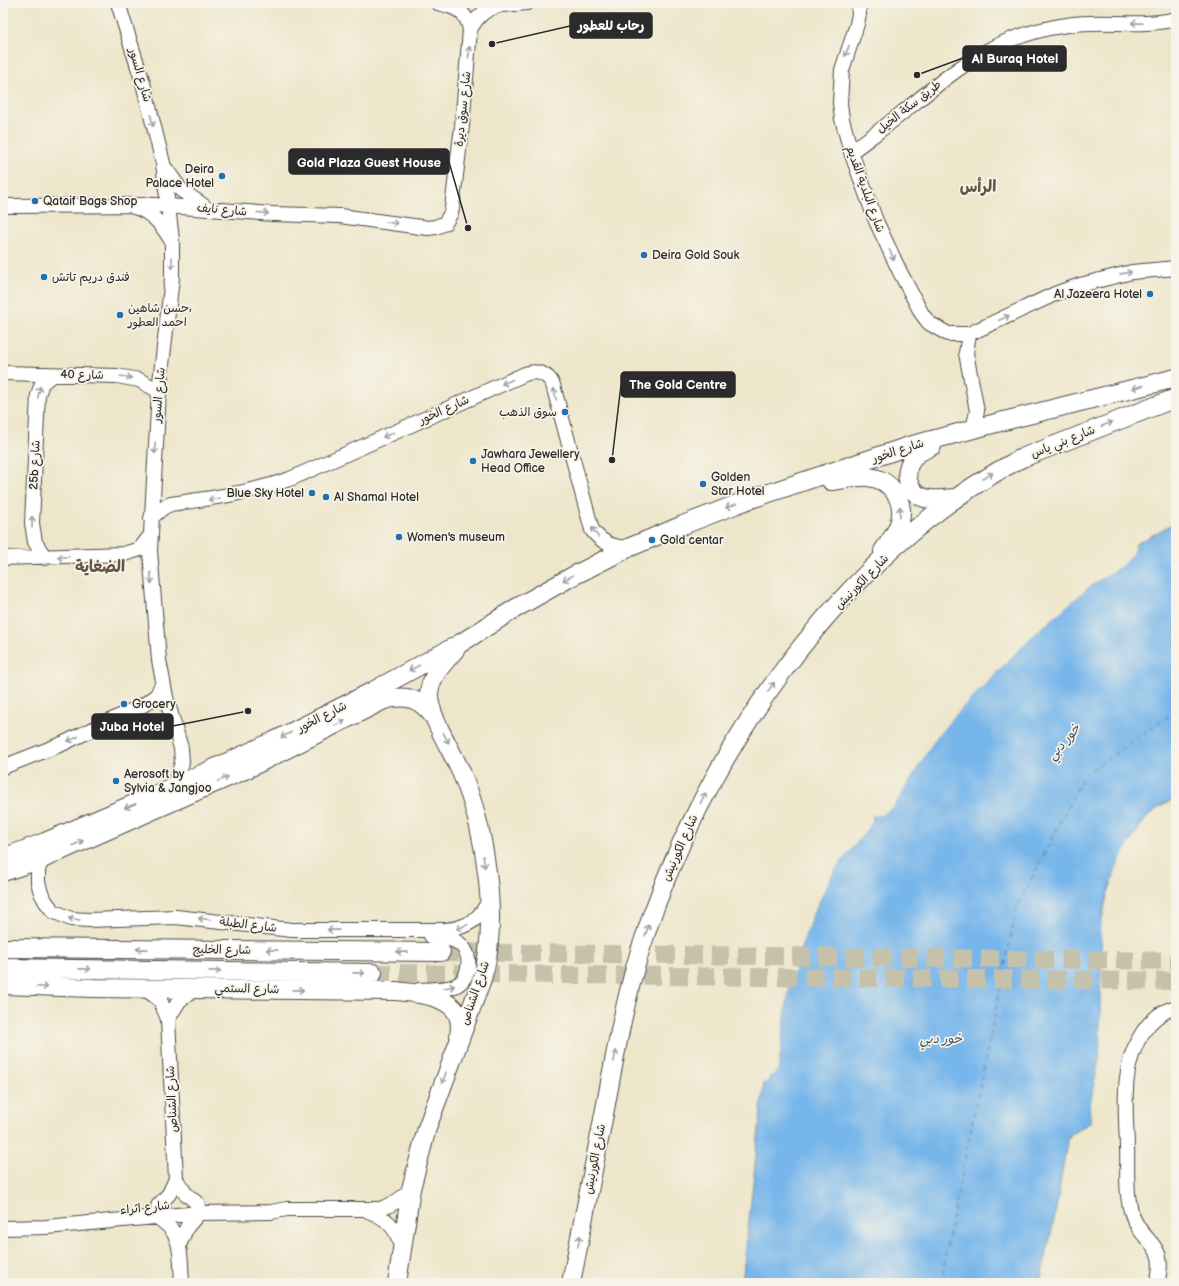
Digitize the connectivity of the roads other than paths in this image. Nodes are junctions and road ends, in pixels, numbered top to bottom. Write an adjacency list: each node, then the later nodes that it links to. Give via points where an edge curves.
1 (118, 3): 9 (street, شارع السور, one-way to 9, via 143,83)
2 (527, 3): 5 (street)
3 (858, 3): 8 (street, شارع البلدية القديم, one-way to 8, via 857,24 845,55 840,86 842,119)
4 (446, 4): 7 (street, via 463,13)
5 (497, 4): 7 (street, via 476,19)
6 (1176, 19): 8 (street, طريق سكة الخيل, one-way to 8, via 1145,23 1092,22 1067,25 1038,30 1013,39 970,60)
7 (470, 30): 14 (street, شارع سوق ديرة, one-way to 7, via 448,218 452,208)
8 (851, 152): 17 (street, شارع البلدية القديم, one-way to 17, via 873,214 922,314 929,323)
9 (163, 163): 10 (street, شارع السور); 13 (street, via 181,190)
10 (168, 205): 12 (street, شارع نايف); 13 (street, شارع نايف); 15 (street, شارع السور)
11 (3, 206): 12 (street, شارع نايف)
12 (128, 206): 15 (street, via 144,210 155,218)
13 (208, 208): 14 (street, شارع نايف, one-way to 14, via 362,218 423,228)
14 (440, 226)
15 (172, 240): 23 (street, شارع السور, one-way to 23, via 171,293)
16 (1176, 268): 18 (street, one-way to 16, via 1080,285 1132,272)
17 (948, 334): 18 (street); 19 (street)
18 (969, 334): 19 (street)
19 (966, 353): 25 (street)
20 (3, 373): 21 (street, شارع 40)
21 (52, 375): 23 (street, شارع 40, one-way to 23, via 129,377); 34 (street, 25b شارع, one-way to 21, via 35,542 32,523 38,395 42,383)
22 (1176, 378): 26 (main road, شارع الخور, one-way to 26)
23 (159, 391): 30 (street, شارع السور, one-way to 30)
24 (1176, 398): 29 (main road, شارع بني ياس, one-way to 24, via 1022,458)
25 (977, 403): 26 (street); 27 (street, via 977,418)
26 (1000, 422): 27 (main road, شارع الخور)
27 (966, 431): 28 (main road, شارع الخور, via 909,446); 29 (main road, via 915,456 907,470 910,487 923,498)
28 (788, 487): 32 (main road, شارع الخور, one-way to 32, via 716,512); 35 (main road, one-way to 28, via 899,525 900,503 896,493 888,484 867,476)
29 (956, 498): 35 (main road, شارع الكورنيش, via 907,537)
30 (151, 518): 31 (street, شارع السور); 32 (street, شارع الخور, one-way to 30, via 617,548 607,544 592,530 553,385 547,377 534,372 524,374 290,479 229,496 171,504)
31 (150, 536): 34 (street, one-way to 34, via 140,548 128,553); 37 (street, شارع السور, one-way to 37, via 154,620)
32 (628, 548): 36 (main road, شارع الخور, one-way to 36, via 546,590)
33 (3, 558): 34 (street)
34 (45, 558)
35 (861, 581): 66 (main road, شارع الكورنيش, one-way to 35, via 626,1006 648,926 673,861 705,793 746,723 794,656)
36 (461, 643): 38 (main road, شارع الشناص, via 436,672 431,682 429,693); 40 (main road, شارع الخور, one-way to 40, via 324,716)
37 (163, 682): 39 (street, one-way to 39, via 157,695 145,704 62,744); 40 (street, شارع السور, via 181,748 182,762)
38 (433, 716): 42 (main road, شارع الخور, one-way to 38, via 249,768 384,700 395,697 412,699 427,706); 44 (main road, شارع الشناص, one-way to 44, via 459,768 472,805 480,836)
39 (3, 767)
40 (171, 788): 41 (main road, شارع الخور, one-way to 41)
41 (3, 858)
42 (42, 858): 43 (main road, شارع الخور); 45 (street, شارع الطبلة, one-way to 42, via 292,930 176,917 71,919 53,911 41,893 38,870)
43 (3, 872)
44 (489, 900): 45 (street, شارع الطبلة, one-way to 45, via 477,919 456,929); 56 (main road, شارع الشناص, via 490,941 486,967)
45 (400, 931): 53 (street, one-way to 45, via 452,987 466,976 469,967 464,949 455,940)
46 (3, 948): 47 (main road, شارع الخليج, one-way to 46)
47 (441, 952)
48 (3, 968): 49 (main road, شارع الخليج, one-way to 49)
49 (373, 973)
50 (3, 984): 51 (main road, شارع الستمي, one-way to 51)
51 (144, 988): 52 (main road, شارع الستمي); 55 (street, شارع الشناص, via 160,1000)
52 (196, 988): 53 (main road, شارع الستمي, one-way to 53); 55 (street, via 180,1001)
53 (396, 991): 56 (main road, شارع الستمي, via 430,996 448,1004 459,1021)
54 (1176, 1007): 69 (street, via 1159,1015 1149,1024 1134,1045 1126,1085 1129,1202 1135,1223 1159,1254 1160,1269)
55 (168, 1018): 57 (street, شارع الشناص)
56 (458, 1042): 58 (main road, شارع الشناص, one-way to 58, via 427,1128)
57 (176, 1179): 59 (street, via 185,1194); 61 (street, via 169,1194)
58 (411, 1189): 60 (street, شارع اثراء, via 392,1205); 65 (main road, شارع الشناص)
59 (199, 1208): 60 (street, شارع اثراء, via 271,1212 287,1209); 61 (street, شارع اثراء); 64 (street)
60 (368, 1210): 65 (street, شارع اثراء, via 390,1223)
61 (156, 1211): 62 (street, شارع اثراء); 63 (street, شارع اثراء, via 46,1227); 64 (street)
62 (3, 1219)
63 (3, 1228)
64 (180, 1245): 67 (street)
65 (402, 1245): 68 (main road, شارع الشناص)
66 (571, 1282)
67 (182, 1283)
68 (397, 1283)
69 (1157, 1283)

